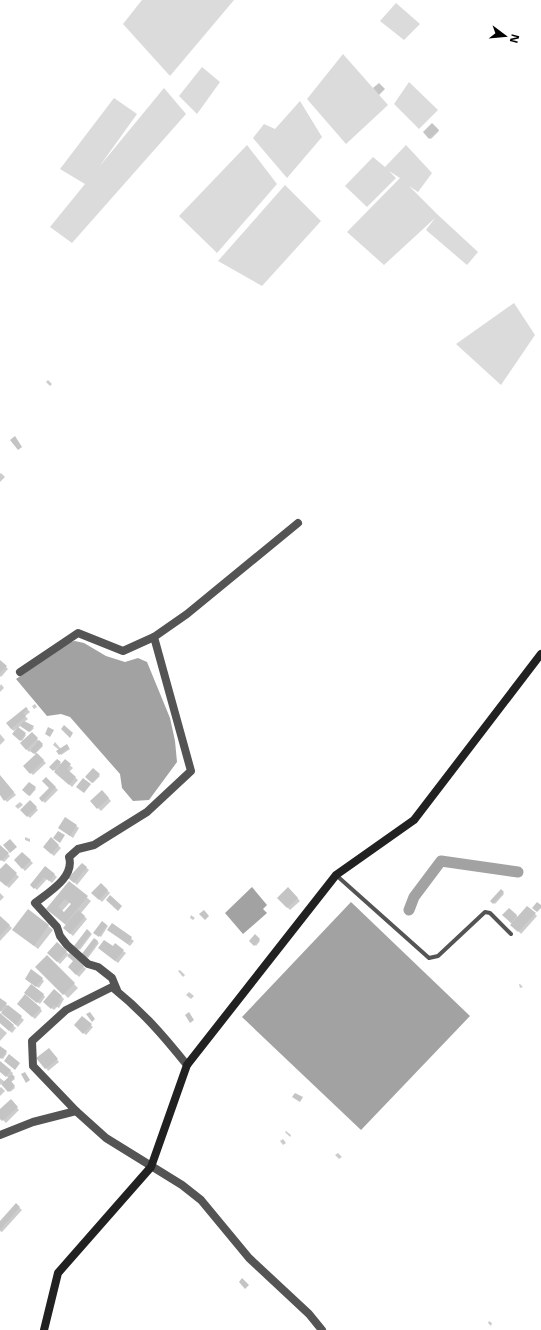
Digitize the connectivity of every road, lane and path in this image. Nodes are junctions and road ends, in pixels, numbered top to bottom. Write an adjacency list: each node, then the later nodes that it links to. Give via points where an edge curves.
1 (298, 523): 2 (street, via 187,614)
2 (154, 637): 4 (street, via 123,651 78,633); 7 (street, via 191,771 147,812 94,845 78,849 69,857 69,871 35,903 57,928 67,945 88,964 98,967 112,978)
3 (541, 654): 5 (street, via 414,820)
4 (20, 672)
5 (336, 875): 6 (lane, via 429,958 438,956 485,912 490,913); 8 (street)
6 (511, 934)
7 (117, 990): 8 (street, via 154,1024); 9 (street, via 112,987 66,1010 32,1041 33,1066)
8 (187, 1065): 11 (street)
9 (76, 1111): 10 (street, via 33,1122); 11 (street, via 106,1138)
10 (0, 1135)
11 (151, 1167): 12 (street, via 58,1273); 13 (street, via 182,1185 201,1200 249,1258 309,1314)
12 (44, 1330)
13 (322, 1330)

